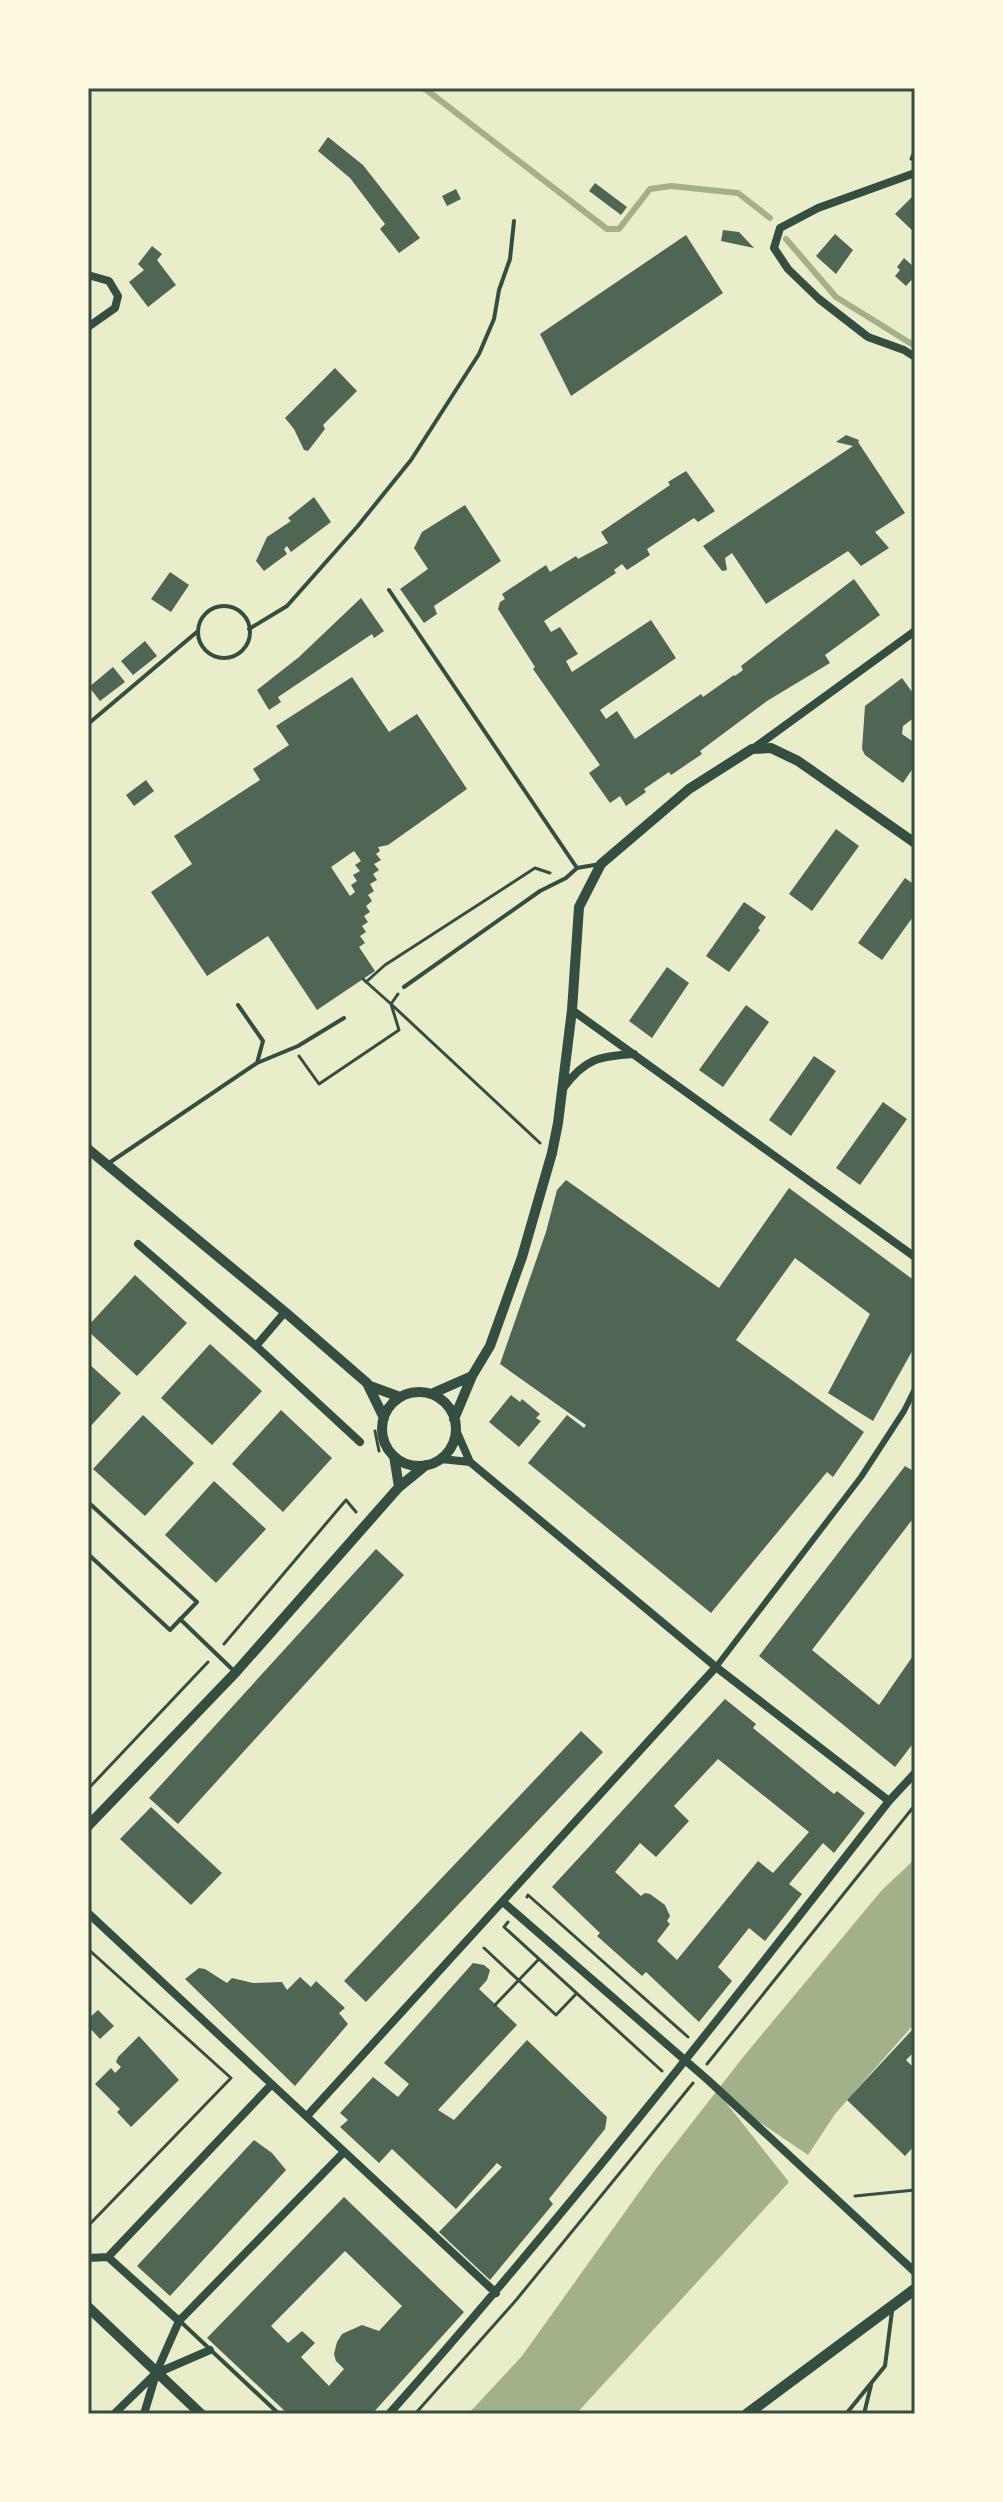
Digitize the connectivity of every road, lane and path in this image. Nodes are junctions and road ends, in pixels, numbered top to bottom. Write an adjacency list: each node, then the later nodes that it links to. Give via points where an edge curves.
1 (915, 173): 5 (street, via 818,208 780,228 774,248 819,299 868,337)
2 (514, 221): 7 (lane, via 510,259 479,354 411,460 287,606)
3 (88, 275): 4 (street, via 109,281 118,296 115,308)
4 (88, 327)
5 (915, 357)
6 (389, 590): 14 (lane)
7 (249, 629): 8 (lane, via 243,614 220,606 207,612); 8 (lane, via 246,645 225,658 203,647)
8 (198, 631): 10 (lane)
9 (915, 631): 11 (street)
10 (88, 724)
11 (752, 749): 12 (street, via 771,748 798,761); 13 (street, via 689,789)
12 (915, 843)
13 (601, 864): 14 (lane); 19 (street, via 579,907)
14 (577, 868): 15 (lane)
15 (566, 878): 16 (lane); 17 (path, via 535,868 365,980)
16 (404, 987)
17 (391, 1004): 22 (path, via 399,1030 319,1084); 26 (path)
18 (238, 1005): 23 (lane, via 263,1041)
19 (572, 1010): 21 (street); 24 (street)
20 (344, 1018): 23 (lane)
21 (634, 1054): 24 (street, via 604,1056 579,1067); 29 (street)
22 (299, 1056)
23 (257, 1063): 27 (lane)
24 (562, 1089): 26 (street)
25 (88, 1149): 27 (street)
26 (552, 1153): 32 (street, via 522,1257 490,1346)
27 (107, 1165): 30 (street)
28 (138, 1244): 31 (street)
29 (915, 1257)
30 (285, 1312): 31 (street); 33 (street)
31 (256, 1346): 40 (street)
32 (472, 1376): 35 (street); 38 (street)
33 (370, 1386): 36 (street); 37 (street)
34 (915, 1389): 51 (street, via 861,1477)
35 (431, 1394): 36 (street); 38 (street, via 449,1408)
36 (400, 1397): 37 (street)
37 (384, 1418): 41 (street)
38 (455, 1424): 42 (street, via 454,1441); 43 (street)
39 (376, 1428): 41 (path, via 377,1447)
40 (360, 1442)
41 (389, 1458): 44 (street); 45 (street)
42 (441, 1459): 43 (street); 44 (street)
43 (470, 1462): 51 (street)
44 (426, 1465): 45 (street)
45 (399, 1487): 52 (street)
46 (88, 1502): 49 (lane, via 197,1602)
47 (359, 1516): 50 (path, via 346,1500)
48 (88, 1554): 49 (lane, via 170,1630)
49 (180, 1619): 50 (lane)
50 (216, 1654): 52 (lane); 54 (path)
51 (716, 1667): 55 (street); 58 (street)
52 (236, 1672): 57 (street)
53 (915, 1773): 55 (street)
54 (88, 1789)
55 (889, 1801): 66 (street)
56 (915, 1805): 67 (path)
57 (88, 1826)
58 (503, 1902): 66 (street); 69 (street)
59 (88, 1913): 68 (street)
60 (484, 1948): 63 (path)
61 (88, 1949): 73 (path, via 231,2078)
62 (539, 1959): 63 (path)
63 (519, 1980): 64 (path, via 556,2015); 65 (path)
64 (577, 1994)
65 (495, 2005)
66 (686, 2061): 67 (street); 78 (street)
67 (700, 2073): 76 (street); 90 (path, via 517,2299)
68 (271, 2085): 69 (street); 74 (street)
69 (307, 2116): 70 (street)
70 (344, 2152): 78 (street); 81 (street)
71 (915, 2191): 72 (path)
72 (851, 2197)
73 (88, 2226)
74 (108, 2257): 75 (street); 81 (street)
75 (88, 2258)
76 (915, 2272)
77 (915, 2289): 79 (main road)
78 (496, 2293): 89 (street)
79 (893, 2305): 84 (lane, via 885,2366); 91 (main road)
80 (88, 2307): 83 (street)
81 (179, 2321): 82 (lane); 83 (street)
82 (210, 2350): 83 (street); 88 (lane)
83 (156, 2373): 85 (street); 86 (street); 87 (street)
84 (873, 2381): 92 (lane); 93 (lane)
85 (117, 2413)
86 (144, 2414)
87 (201, 2414)
88 (279, 2414)
89 (389, 2414)
90 (415, 2414)
91 (747, 2414)
92 (846, 2414)
93 (864, 2414)

